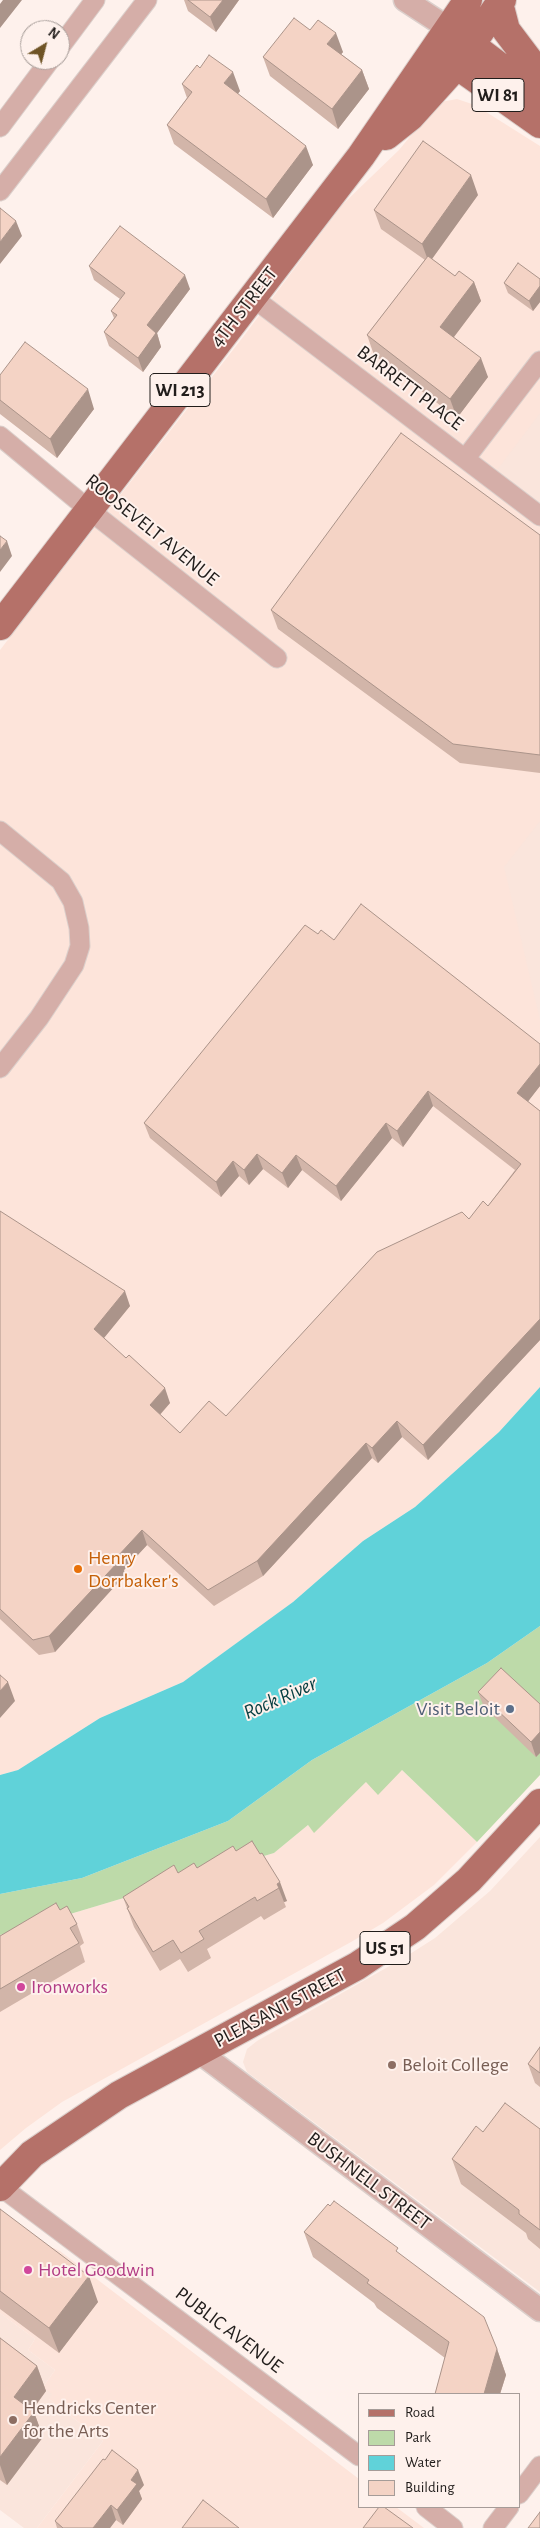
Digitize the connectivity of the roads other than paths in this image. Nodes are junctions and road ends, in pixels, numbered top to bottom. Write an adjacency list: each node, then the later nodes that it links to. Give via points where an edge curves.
1 (96, 0): 6 (street)
2 (147, 0): 15 (street)
3 (468, 0): 7 (main road, 4TH STREET)
4 (501, 2): 8 (main road, 4TH STREET); 10 (main road, via 506,30)
5 (412, 5): 7 (street)
6 (70, 34)
7 (441, 38): 8 (main road, WI 81); 14 (main road, 4TH STREET / WI 213)
8 (464, 55): 11 (main road, WI 81); 12 (main road, WI 81); 14 (main road, 4TH STREET / WI 213, via 410,117)
9 (42, 70): 13 (street)
10 (540, 75)
11 (540, 97)
12 (540, 124)
13 (0, 126)
14 (361, 156): 16 (main road, 4TH STREET / WI 213)
15 (0, 191)
16 (252, 297): 19 (street, BARRETT PLACE); 20 (main road, 4TH STREET / WI 213)
17 (540, 361): 19 (street)
18 (0, 436): 20 (street, ROOSEVELT AVENUE)
19 (465, 459): 21 (street, BARRETT PLACE)
20 (88, 509): 22 (main road, 4TH STREET / WI 213); 23 (street, ROOSEVELT AVENUE)
21 (540, 516)
22 (0, 626)
23 (277, 658)
24 (0, 831): 25 (street, via 60,881 73,902 80,946 74,965)
25 (0, 1068)
26 (540, 1803): 27 (main road, PLEASANT STREET / US 51, via 469,1880 416,1927 357,1966)
27 (199, 2052): 28 (main road, PLEASANT STREET / US 51, via 119,2095 65,2131 32,2154); 29 (street, BUSHNELL STREET)
28 (0, 2186): 30 (street, PUBLIC AVENUE)
29 (540, 2310)
30 (358, 2455)
31 (540, 2466): 32 (street)
32 (520, 2493)
33 (427, 2508): 35 (street)
34 (508, 2508): 36 (street)
35 (454, 2528)
36 (493, 2528)

